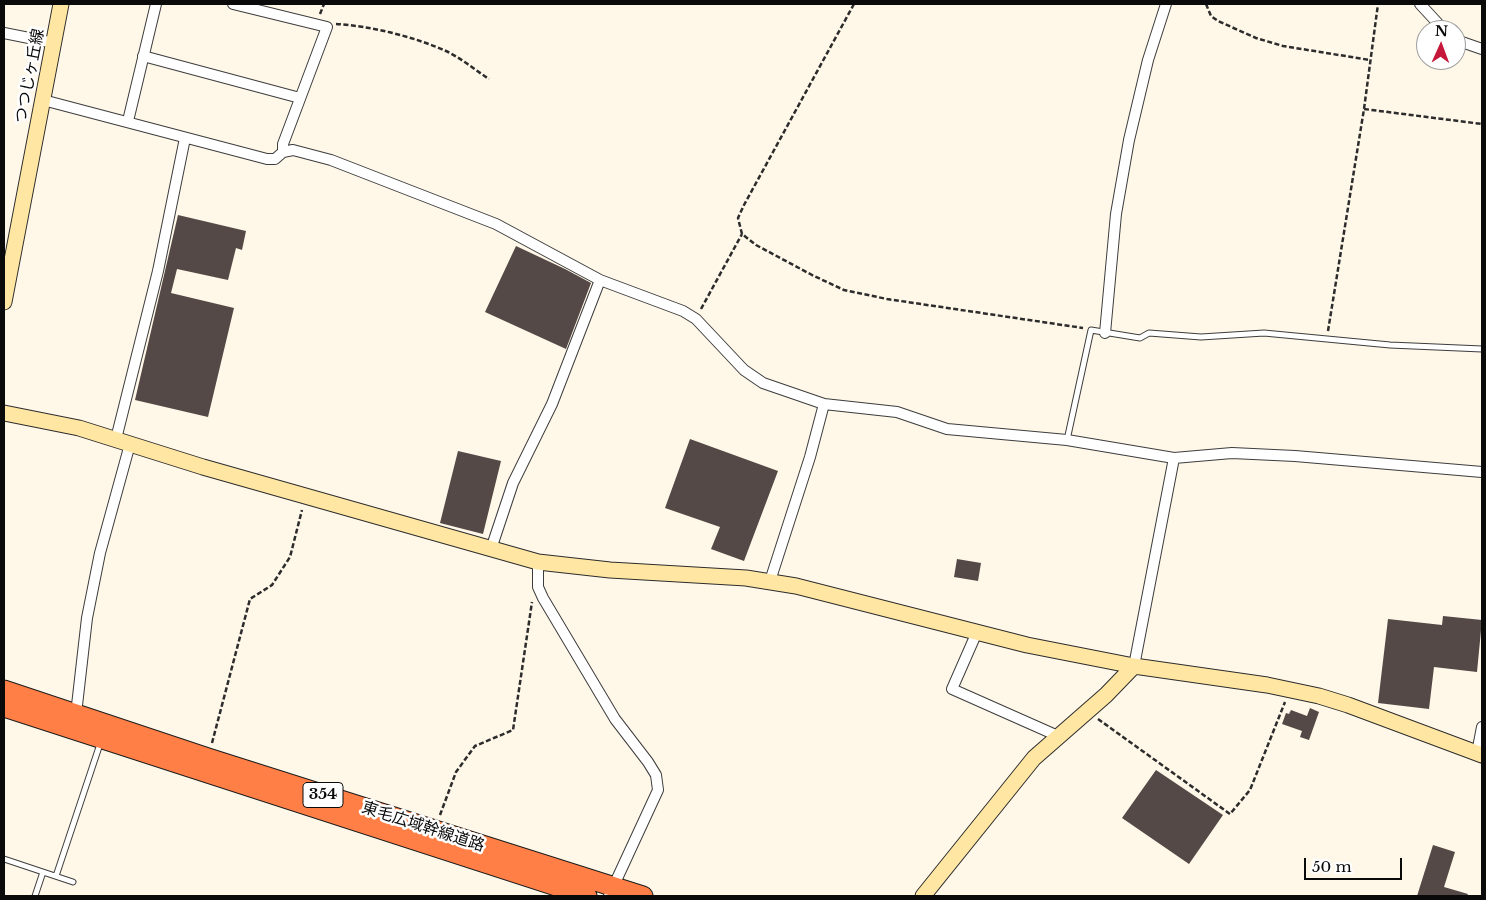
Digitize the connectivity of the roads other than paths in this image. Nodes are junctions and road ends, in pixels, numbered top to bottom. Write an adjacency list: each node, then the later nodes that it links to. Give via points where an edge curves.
1 (61, 4): 8 (street, つつじヶ丘線)
2 (156, 4): 11 (street)
3 (233, 4): 12 (street, via 327,27)
4 (1166, 4): 19 (street, via 1148,60 1128,149 1116,214)
5 (1420, 4): 6 (street)
6 (1435, 20)
7 (4, 33): 8 (street)
8 (54, 43): 13 (street, つつじヶ丘線)
9 (1466, 43): 10 (street)
10 (1482, 49)
11 (143, 56): 12 (street); 14 (street)
12 (300, 98): 16 (street)
13 (43, 100): 14 (street); 18 (street, つつじヶ丘線)
14 (128, 121): 15 (street)
15 (185, 138): 16 (street, via 266,160 275,159); 24 (street)
16 (283, 152): 17 (street, via 293,150 331,160 459,208 496,224)
17 (600, 280): 21 (street, via 683,311 696,319 744,370 763,383); 27 (street, via 552,404 513,483)
18 (4, 302)
19 (1105, 334): 20 (lane, via 1140,338 1149,333 1201,337 1264,333); 23 (lane, via 1091,330)
20 (1482, 349)
21 (824, 404): 23 (street, via 897,412 947,429); 29 (street)
22 (4, 413): 24 (street, via 62,424)
23 (1067, 440): 25 (street)
24 (123, 442): 27 (street, via 203,468); 34 (street, via 87,618)
25 (1174, 458): 26 (street, via 1232,453 1286,455); 31 (street)
26 (1482, 472)
27 (491, 549): 28 (street)
28 (538, 562): 29 (street, via 602,570); 43 (street, via 538,587 615,719 656,775 658,790)
29 (770, 581): 30 (street)
30 (978, 632): 31 (street); 36 (street, via 952,689)
31 (1134, 666): 36 (street); 38 (street, via 1291,689 1348,705)
32 (4, 690): 34 (highway, 東毛広域幹線道路 / 354)
33 (4, 706): 37 (highway, 東毛広域幹線道路 / 354)
34 (76, 714): 43 (highway, 東毛広域幹線道路 / 354, via 434,830)
35 (1482, 727): 38 (street)
36 (1058, 736): 47 (street, via 1034,758)
37 (102, 738): 41 (lane); 45 (highway, 東毛広域幹線道路 / 354)
38 (1480, 754)
39 (4, 859): 40 (lane)
40 (43, 872): 41 (lane); 44 (lane)
41 (56, 876): 42 (lane)
42 (73, 882)
43 (611, 892): 46 (highway, 東毛広域幹線道路 / 354)
44 (35, 896)
45 (588, 896)
46 (643, 896)
47 (923, 896)

